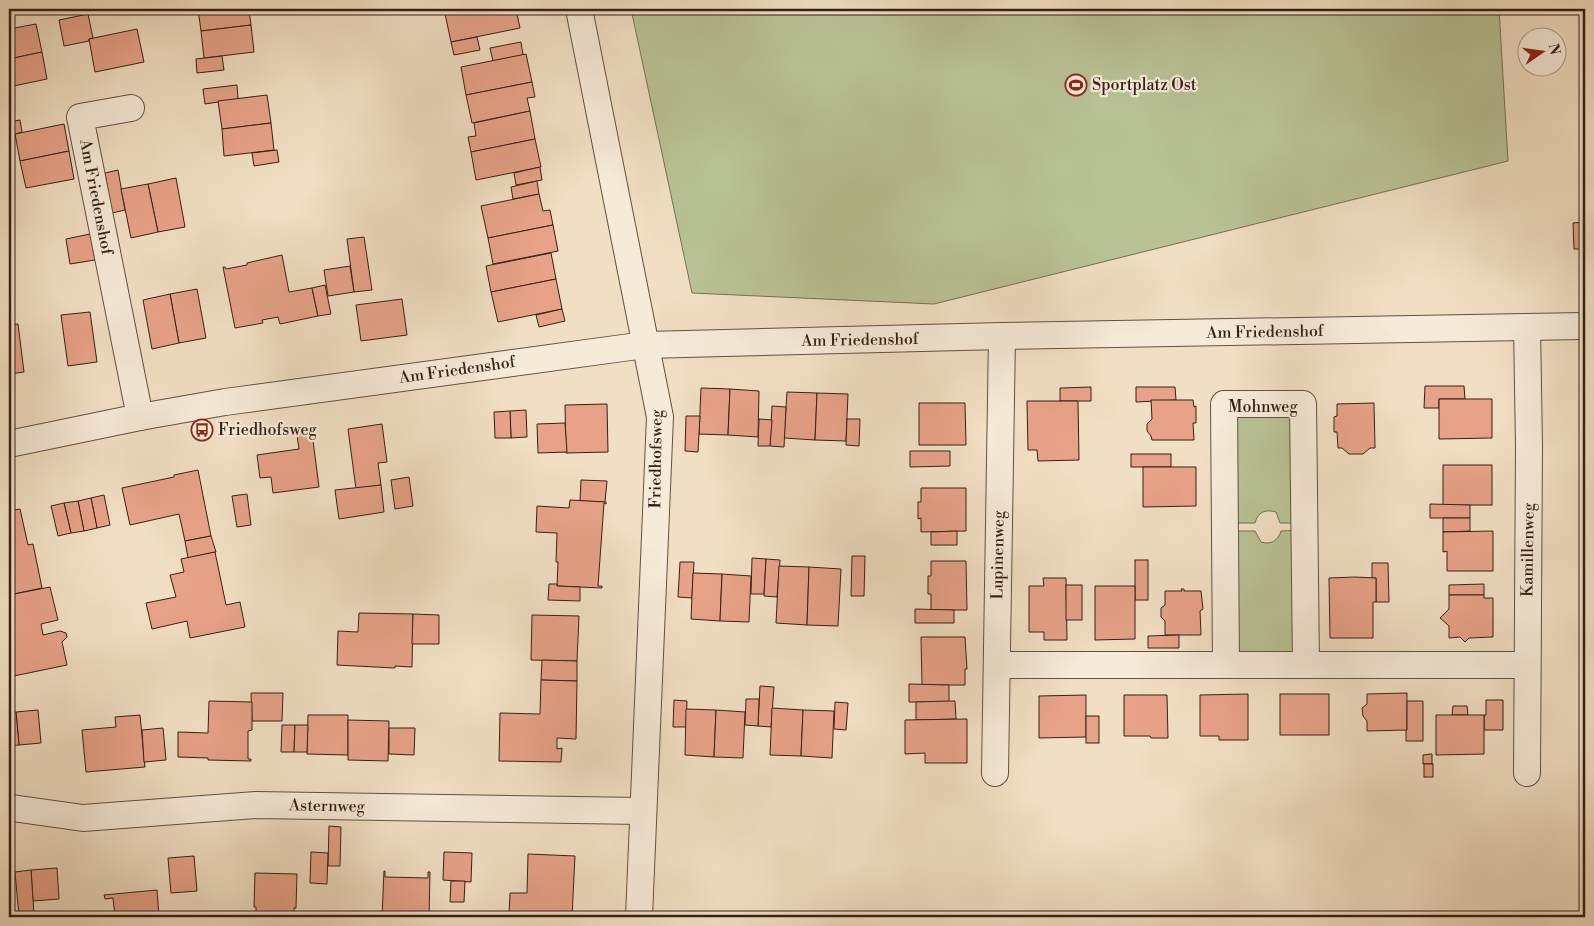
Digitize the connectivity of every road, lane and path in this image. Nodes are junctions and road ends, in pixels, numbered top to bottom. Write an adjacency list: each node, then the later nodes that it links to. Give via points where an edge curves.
1 (579, 9): 6 (street, Friedhofsweg)
2 (131, 108): 7 (street, Am Friedenshof, via 80,117)
3 (1585, 326): 4 (street, Am Friedenshof)
4 (1527, 327): 5 (street, Am Friedenshof); 12 (street, Kamillenweg)
5 (1002, 336): 6 (street, Am Friedenshof); 9 (street, Lupinenweg)
6 (645, 345): 7 (street, Am Friedenshof, via 225,402); 16 (street, Friedhofsweg, via 660,417)
7 (140, 417): 8 (street, Am Friedenshof)
8 (9, 444)
9 (997, 665): 10 (street); 13 (street, Lupinenweg)
10 (1226, 665): 11 (street); 11 (street, Mohnweg, via 1224,404 1303,404)
11 (1306, 665): 12 (street)
12 (1527, 665): 14 (street, Kamillenweg)
13 (995, 773)
14 (1527, 773)
15 (12, 808): 16 (street, Asternweg, via 83,818 256,805)
16 (643, 811): 17 (street, Friedhofsweg)
17 (639, 917)

